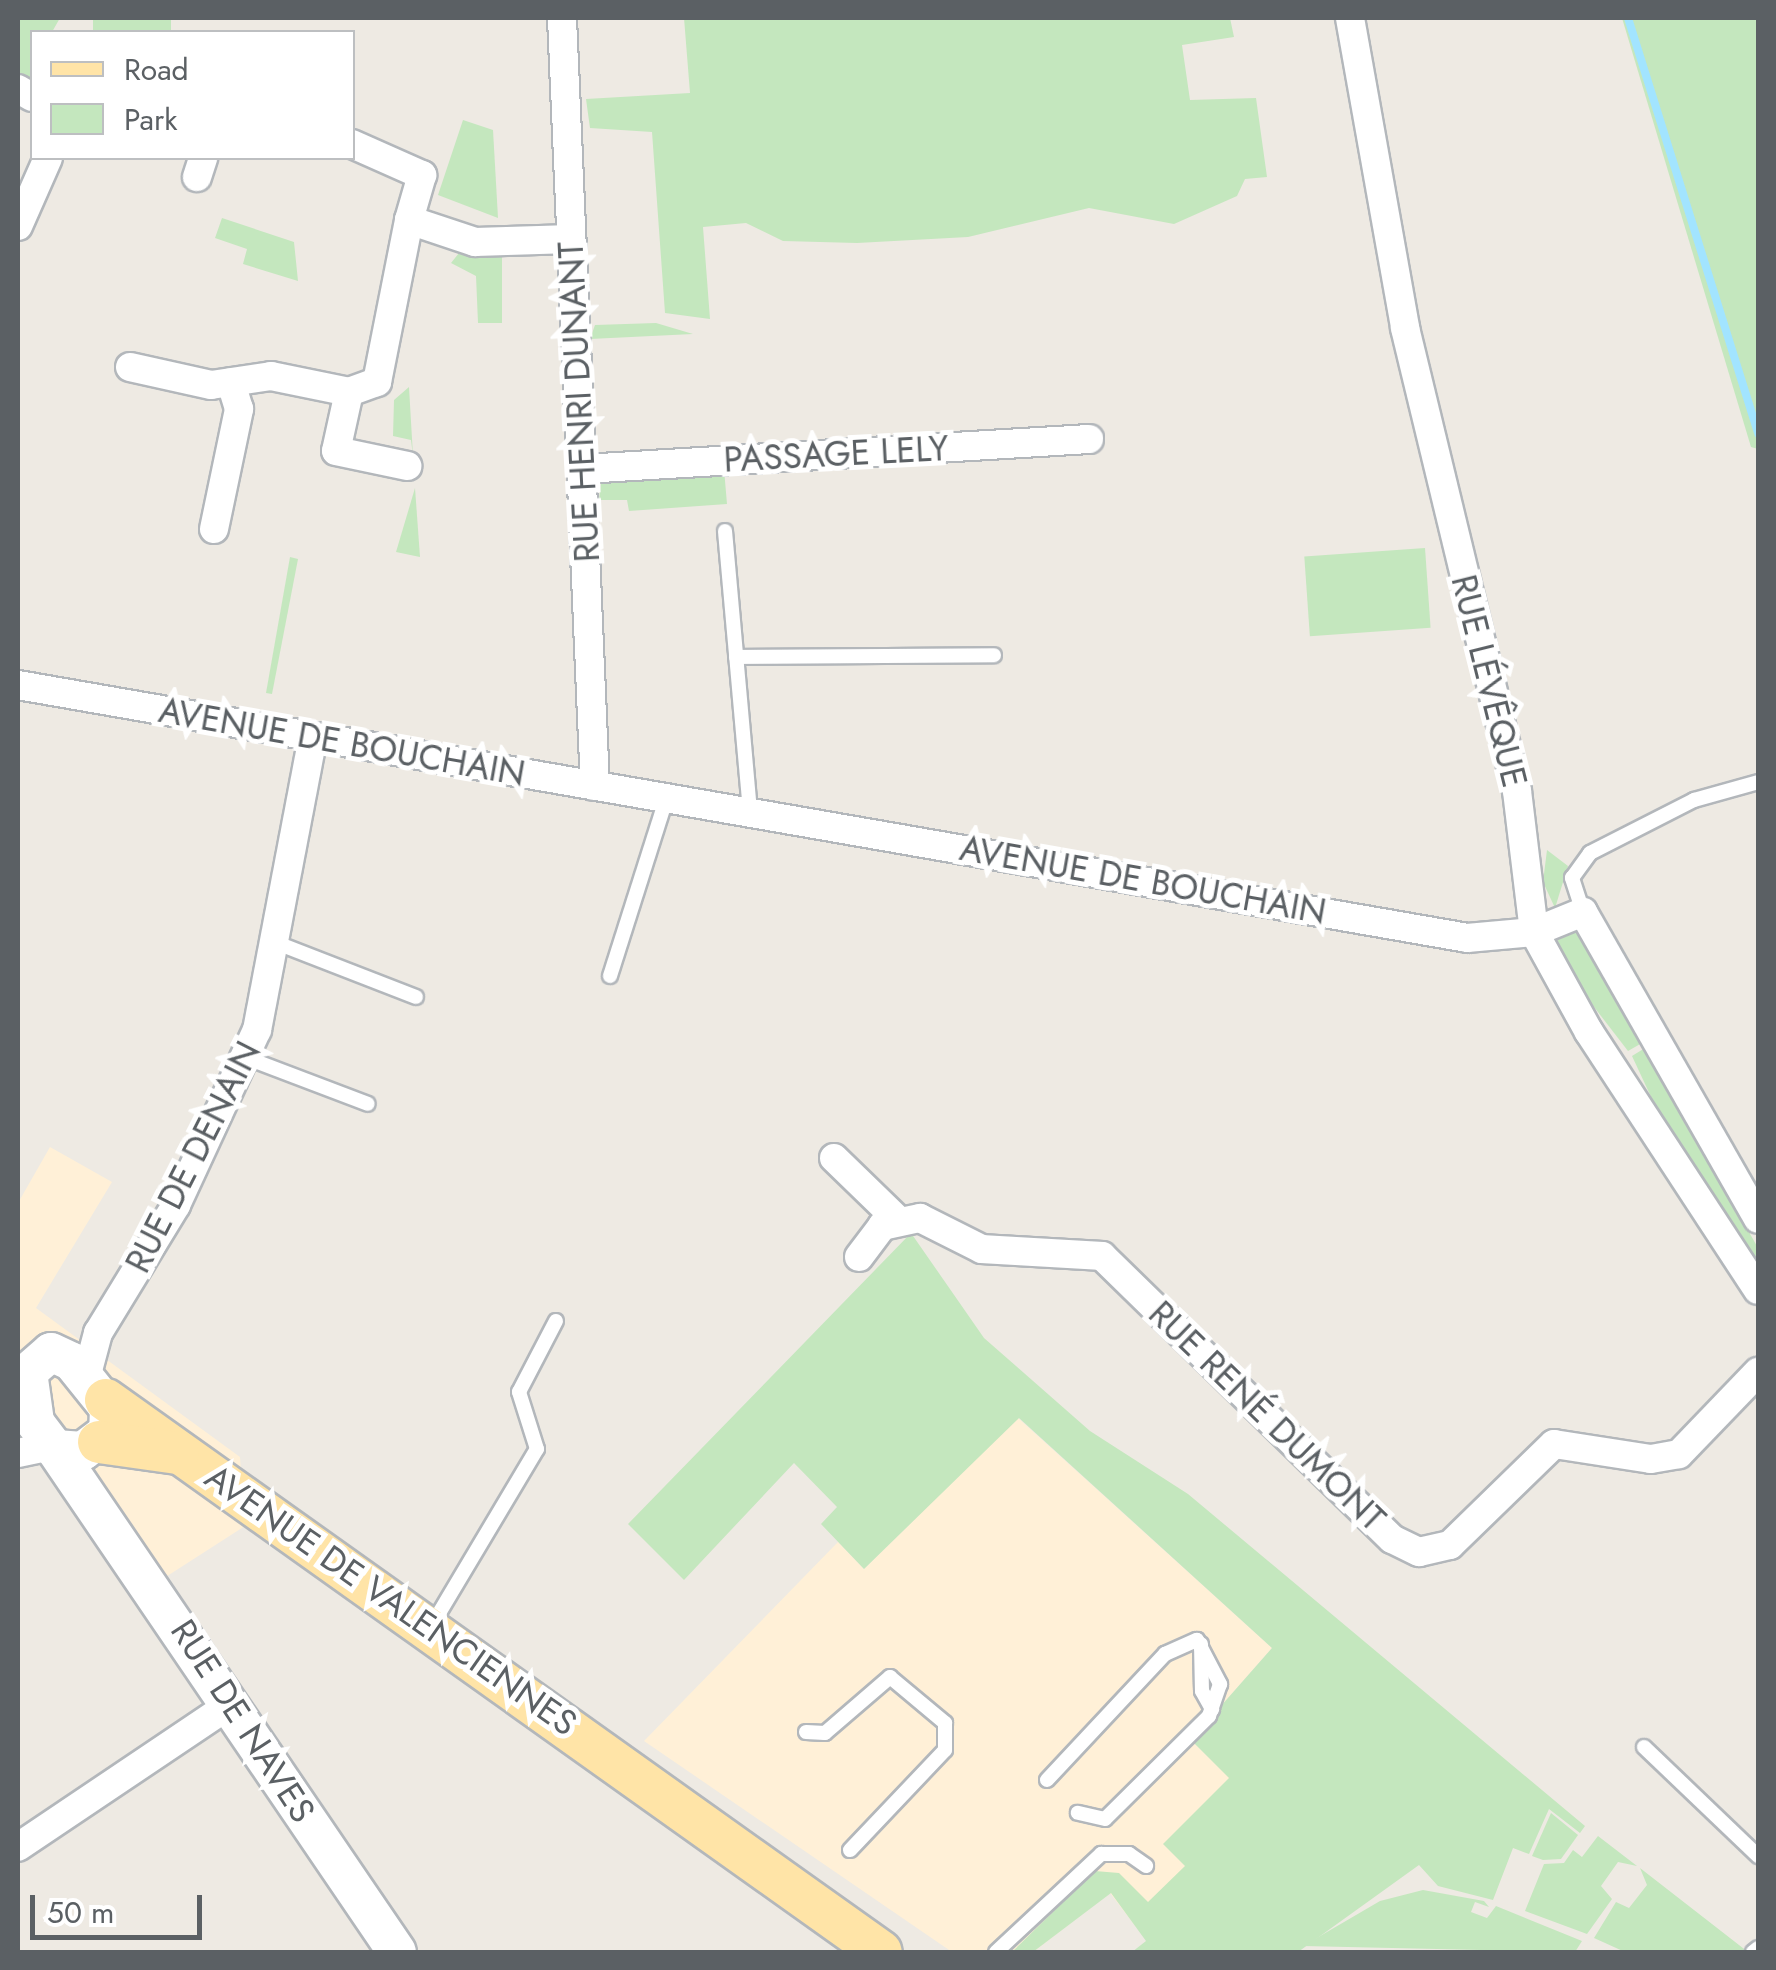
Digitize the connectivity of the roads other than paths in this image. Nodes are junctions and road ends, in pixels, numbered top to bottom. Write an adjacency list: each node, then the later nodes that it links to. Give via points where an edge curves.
1 (562, 18): 7 (street, RUE HENRI DUNANT)
2 (1350, 18): 25 (street, RUE LÉVÊQUE, via 1405,328 1518,791)
3 (355, 145): 5 (street, via 422,175)
4 (47, 160): 6 (street)
5 (409, 220): 7 (street, via 474,242); 10 (street, via 377,382)
6 (18, 226)
7 (571, 239): 13 (street, RUE HENRI DUNANT)
8 (130, 367): 9 (street)
9 (231, 382): 10 (street, via 271,376); 14 (street, via 239,410)
10 (349, 392): 12 (street, via 336,450)
11 (1089, 439): 13 (street, PASSAGE LELY)
12 (407, 466)
13 (583, 469): 21 (street, RUE HENRI DUNANT)
14 (214, 529)
15 (725, 531): 17 (lane)
16 (994, 655): 17 (lane)
17 (736, 657): 23 (lane)
18 (18, 686): 19 (street, AVENUE DE BOUCHAIN)
19 (312, 737): 21 (street, AVENUE DE BOUCHAIN); 26 (street, RUE DE DENAIN)
20 (1758, 782): 24 (lane, via 1694,800 1590,853 1572,878)
21 (595, 786): 22 (street, AVENUE DE BOUCHAIN)
22 (666, 799): 23 (street, AVENUE DE BOUCHAIN); 27 (lane)
23 (750, 814): 25 (street, AVENUE DE BOUCHAIN, via 1467,938)
24 (1584, 912): 25 (street, AVENUE DE BOUCHAIN); 33 (street)
25 (1534, 932): 35 (street, RUE LÉVÊQUE, via 1588,1032)
26 (277, 943): 28 (lane); 29 (street, RUE DE DENAIN)
27 (610, 976)
28 (416, 997)
29 (247, 1058): 30 (lane); 39 (street, RUE DE DENAIN, via 176,1205)
30 (368, 1104)
31 (834, 1158): 32 (street)
32 (897, 1219): 34 (street); 38 (street, RUE RENÉ DUMONT, via 938,1220 982,1249 1102,1256 1392,1539 1419,1552 1450,1545 1554,1444 1662,1460 1679,1454)
33 (1758, 1219)
34 (859, 1257)
35 (1758, 1290)
36 (556, 1321): 40 (lane, via 519,1392 536,1449)
37 (18, 1330): 39 (main road, AVENUE DE VALENCIENNES)
38 (1758, 1372)
39 (54, 1411): 40 (main road, AVENUE DE VALENCIENNES, via 186,1456); 41 (main road, RUE DE NAVES, via 87,1492)
40 (431, 1628): 43 (main road, AVENUE DE VALENCIENNES)
41 (232, 1704): 47 (street); 51 (main road, RUE DE NAVES)
42 (806, 1732): 48 (lane, via 826,1733 890,1678 945,1723 945,1750)
43 (594, 1745): 52 (main road, AVENUE DE VALENCIENNES); 53 (main road, AVENUE DE VALENCIENNES, via 657,1776)
44 (1644, 1747): 49 (lane)
45 (1047, 1780): 46 (lane, via 1165,1654 1184,1638 1201,1644 1220,1684 1212,1709 1105,1819)
46 (1078, 1813)
47 (18, 1847)
48 (850, 1850)
49 (1758, 1856)
50 (1146, 1866): 54 (lane, via 1129,1854 1101,1854)
51 (398, 1952)
52 (881, 1952)
53 (911, 1952)
54 (996, 1952)

